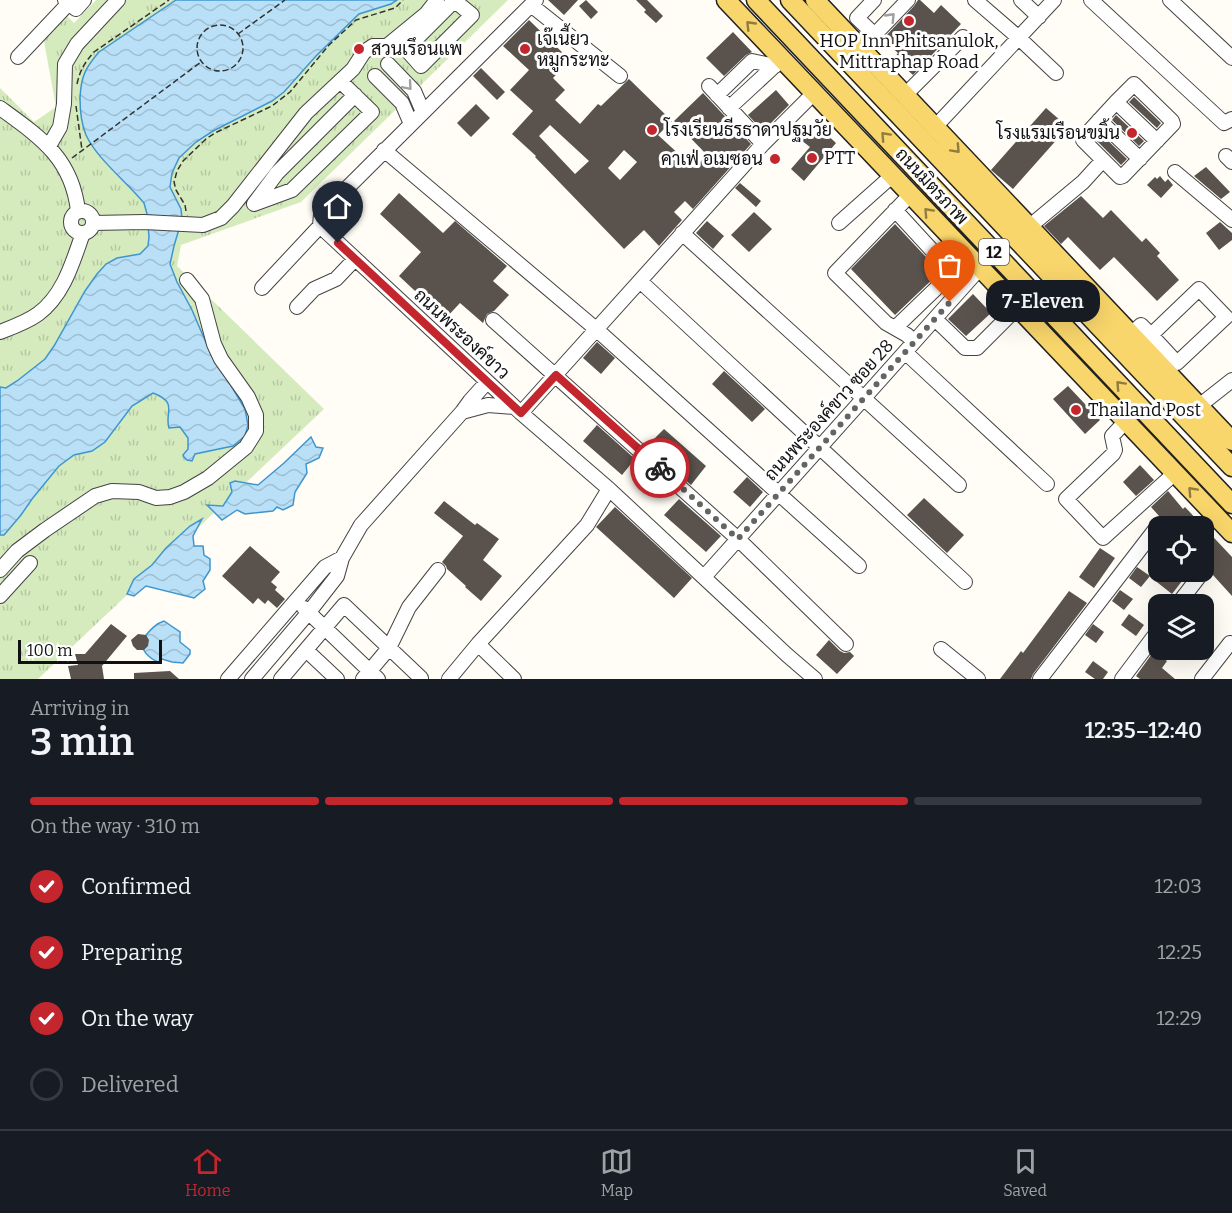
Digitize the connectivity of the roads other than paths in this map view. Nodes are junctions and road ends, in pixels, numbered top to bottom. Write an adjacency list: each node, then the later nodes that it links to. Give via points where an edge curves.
1 (84, 0): 15 (street, via 76,9)
2 (118, 0): 46 (street, via 77,44 65,64 60,127)
3 (437, 0): 22 (street)
4 (454, 0): 22 (street); 22 (street, via 472,15 421,66)
5 (726, 0): 26 (main road, one-way to 5)
6 (790, 0): 66 (main road, ถนนมิตรภาพ / 12)
7 (815, 0): 23 (main road)
8 (874, 0): 19 (street, via 857,18)
9 (908, 0): 19 (street, one-way to 9)
10 (975, 0): 21 (street)
11 (1021, 0): 18 (street)
12 (1054, 0): 18 (street)
13 (1091, 0): 40 (street, via 1224,123)
14 (1170, 0): 25 (street)
15 (67, 2): 24 (street)
16 (533, 3): 31 (street); 39 (street)
17 (762, 6): 26 (main road); 76 (main road, ถนนมิตรภาพ / 12, one-way to 17)
18 (1039, 16): 21 (street)
19 (875, 34): 23 (street)
20 (963, 36): 35 (street)
21 (1019, 38): 29 (street); 43 (street)
22 (397, 44): 27 (street); 28 (street, via 373,46)
23 (861, 49): 35 (main road)
24 (18, 57)
25 (1232, 58)
26 (778, 62): 33 (main road); 38 (street); 38 (street, via 752,61 713,91)
27 (388, 64): 30 (street); 39 (street, one-way to 39, via 414,91)
28 (353, 69): 30 (street, via 363,76); 32 (street)
29 (1056, 73)
30 (375, 76): 42 (street, via 402,103)
31 (620, 76)
32 (340, 81): 34 (street); 59 (street, via 306,113 221,218 203,225 144,222)
33 (814, 92): 45 (street); 51 (main road)
34 (355, 95): 34 (street, via 372,112 292,190 254,204 277,173)
35 (905, 95): 43 (main road)
36 (1116, 102): 41 (street); 44 (street); 44 (street, via 1136,85 1172,121)
37 (0, 108): 46 (street)
38 (729, 108): 45 (street)
39 (423, 112): 42 (street)
40 (1232, 119)
41 (1099, 120): 48 (street); 49 (street, via 1083,140)
42 (411, 124): 47 (street)
43 (935, 127): 58 (main road, one-way to 58)
44 (1157, 141): 48 (street)
45 (763, 144): 60 (street)
46 (49, 146): 54 (street, via 71,178)
47 (384, 150): 57 (street, via 321,214); 72 (street)
48 (1140, 159): 49 (street, via 1122,177)
49 (1103, 160): 58 (street)
50 (1175, 172): 55 (street)
51 (892, 175): 52 (main road); 56 (street)
52 (911, 194): 53 (street); 62 (main road, one-way to 52)
53 (895, 210): 71 (street, via 951,271); 71 (street, via 836,273)
54 (78, 211): 59 (street, via 89,213 93,219); 59 (street, via 71,218 71,226 76,232)
55 (1232, 220)
56 (839, 223)
57 (320, 226): 61 (street, ถนนพระองค์ขาว); 65 (street)
58 (1029, 227): 66 (main road); 74 (main road)
59 (88, 228): 73 (street, via 56,295 39,313)
60 (682, 233): 64 (street); 81 (street)
61 (355, 259): 67 (street, via 336,279 314,289); 80 (street, ถนนพระองค์ขาว)
62 (981, 267): 68 (main road); 69 (street, ถนนพระองค์ขาว ซอย 28)
63 (188, 280): 103 (street, via 202,299 221,359 256,415 256,431 246,447 208,478 170,497 112,490 95,496 26,544)
64 (640, 281): 72 (street); 89 (street)
65 (262, 288)
66 (1065, 291): 82 (main road, ถนนมิตรภาพ / 12)
67 (297, 306)
68 (1018, 307): 69 (street, via 977,348 965,348); 76 (main road); 87 (main road)
69 (935, 319): 77 (street, ถนนพระองค์ขาว ซอย 28)
70 (493, 320): 78 (street)
71 (895, 328): 77 (street, via 907,334)
72 (596, 329): 78 (street); 95 (street)
73 (0, 332)
74 (1131, 334): 75 (street, via 1141,325); 83 (main road)
75 (1151, 335): 75 (street, via 1199,289 1226,317 1178,363)
76 (1081, 344): 86 (main road, ถนนมิตรภาพ / 12, one-way to 76)
77 (910, 347): 81 (street, ถนนพระองค์ขาว ซอย 28); 92 (street)
78 (556, 375): 84 (street); 98 (street)
79 (1232, 380): 83 (street)
80 (487, 382): 84 (street, ถนนพระองค์ขาว); 85 (street)
81 (864, 398): 89 (street, ถนนพระองค์ขาว ซอย 28); 93 (street)
82 (1169, 400): 86 (main road); 90 (main road, ถนนมิตรภาพ / 12)
83 (1199, 405): 88 (main road)
84 (518, 410): 85 (street, via 488,405); 94 (street, ถนนพระองค์ขาว)
85 (462, 412): 100 (street, via 361,525)
86 (1150, 418): 96 (main road, ถนนมิตรภาพ / 12)
87 (1126, 421): 91 (main road); 91 (street, via 1112,436 1113,454 1066,499 1103,538)
88 (1232, 441)
89 (819, 448): 95 (street, ถนนพระองค์ขาว ซอย 28); 106 (street)
90 (1232, 467)
91 (1175, 472): 97 (main road, one-way to 91)
92 (1047, 484)
93 (959, 485)
94 (609, 489): 105 (street, ถนนพระองค์ขาว); 115 (street, via 587,525)
95 (778, 494): 98 (street, ถนนพระองค์ขาว ซอย 28); 102 (street)
96 (1232, 504)
97 (1232, 533)
98 (738, 539): 105 (street, ถนนพระองค์ขาว ซอย 28); 116 (street)
99 (1148, 539): 133 (street)
100 (342, 558): 110 (street, via 325,567); 111 (street, via 337,576)
101 (30, 563): 109 (street)
102 (859, 566)
103 (0, 570)
104 (438, 570): 119 (street, via 409,607)
105 (704, 577): 131 (street, ถนนพระองค์ขาว)
106 (965, 582)
107 (1195, 582): 108 (street)
108 (1186, 594)
109 (0, 596)
110 (296, 601): 111 (street); 113 (street)
111 (309, 612): 112 (street); 118 (street)
112 (325, 628): 119 (street, via 344,605); 121 (street); 123 (street)
113 (268, 633): 118 (street); 122 (street)
114 (1230, 643): 135 (street)
115 (478, 644): 129 (street); 130 (street)
116 (846, 644)
117 (1148, 644): 134 (street)
118 (281, 645): 126 (street)
119 (389, 648): 123 (street); 128 (street)
120 (941, 649): 132 (street)
121 (306, 650): 124 (street); 127 (street)
122 (238, 668): 125 (street); 126 (street)
123 (370, 676)
124 (287, 677)
125 (228, 679)
126 (251, 679)
127 (337, 679)
128 (424, 679)
129 (449, 679)
130 (514, 679)
131 (815, 679)
132 (978, 679)
133 (1040, 679)
134 (1122, 679)
135 (1202, 679)

